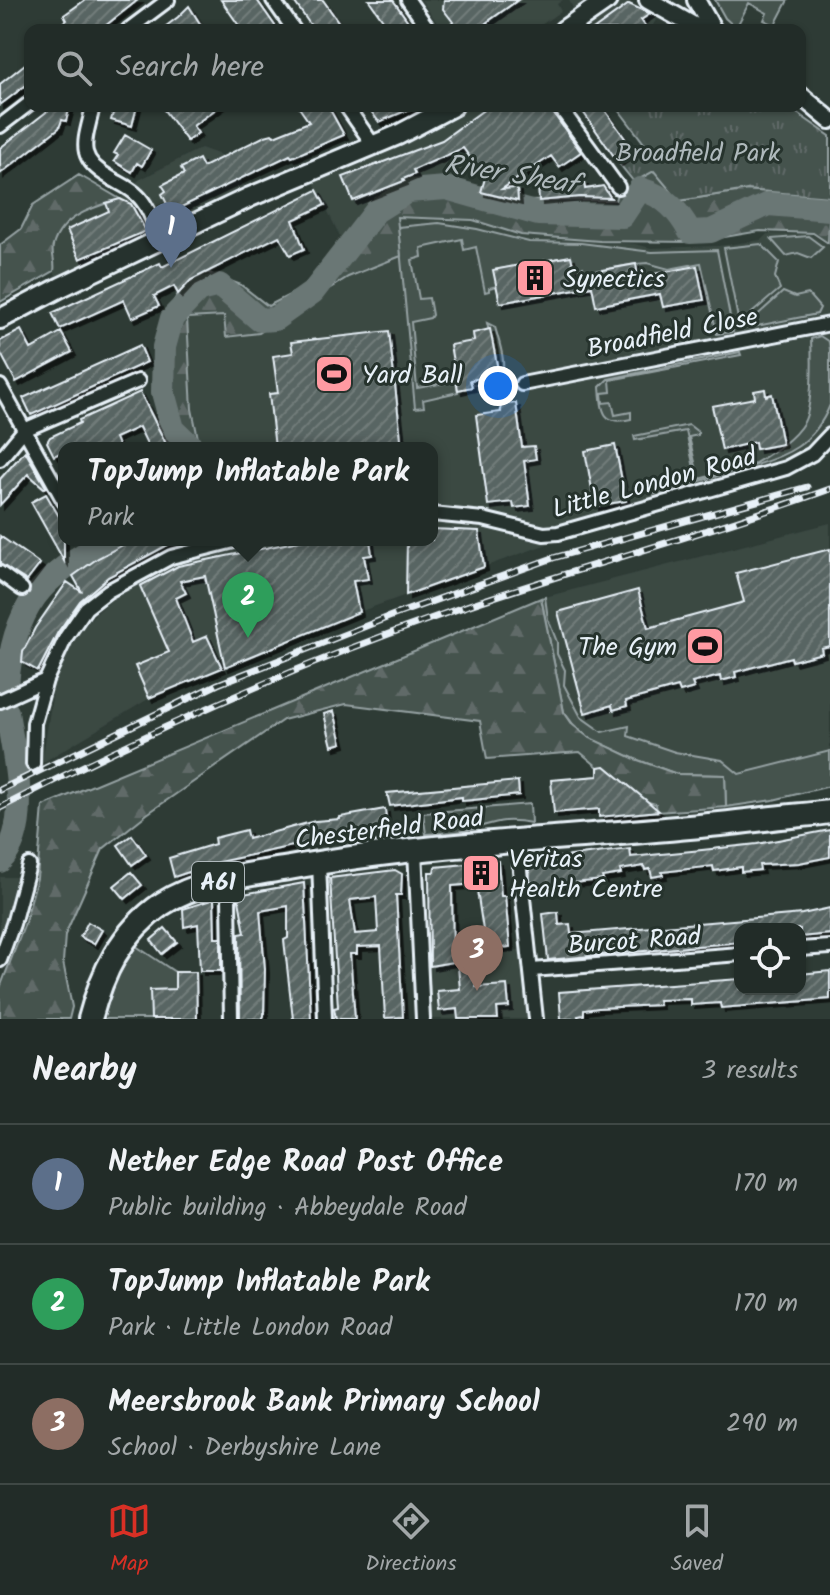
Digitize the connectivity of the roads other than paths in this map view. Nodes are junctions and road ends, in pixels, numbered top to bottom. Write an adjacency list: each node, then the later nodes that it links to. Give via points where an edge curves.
1 (168, 0): 7 (street)
2 (273, 0): 8 (street)
3 (408, 0): 9 (street)
4 (607, 0): 10 (main road)
5 (648, 0): 11 (street)
6 (696, 0): 12 (street)
7 (136, 24)
8 (290, 24)
9 (425, 24)
10 (573, 24)
11 (690, 24)
12 (710, 24)
13 (24, 108): 20 (street)
14 (823, 108): 19 (street)
15 (92, 112): 23 (street, via 85,144 88,161 137,195)
16 (350, 112): 21 (street)
17 (442, 112): 21 (main road)
18 (563, 112): 22 (street)
19 (830, 120)
20 (0, 126)
21 (374, 146): 23 (main road)
22 (618, 187)
23 (161, 240): 24 (main road)
24 (0, 319)
25 (830, 324): 27 (street, Broadfield Close)
26 (138, 381): 29 (street)
27 (522, 384)
28 (0, 386): 29 (street)
29 (24, 430): 31 (street); 32 (street)
30 (830, 435): 33 (street, Little London Road, via 812,454 786,468 558,533)
31 (0, 459)
32 (58, 490)
33 (438, 515)
34 (214, 546): 37 (street, via 171,557 96,599 74,624)
35 (0, 573): 36 (street)
36 (22, 589)
37 (46, 680): 38 (street); 39 (street, via 34,723)
38 (0, 701)
39 (33, 764)
40 (830, 799): 42 (highway, Chesterfield Road / A61)
41 (830, 812): 42 (highway, Chesterfield Road / A61)
42 (767, 819): 43 (highway, Chesterfield Road / A61)
43 (517, 842): 44 (highway, Chesterfield Road / A61); 52 (street)
44 (415, 850): 45 (highway, Chesterfield Road / A61); 56 (street)
45 (319, 862): 47 (highway, Chesterfield Road / A61); 55 (street)
46 (29, 865): 51 (street)
47 (227, 879): 53 (highway, Chesterfield Road / A61, via 164,903 136,926 110,962); 54 (street)
48 (830, 947): 49 (street)
49 (806, 949)
50 (734, 954): 52 (street, Burcot Road)
51 (0, 960)
52 (532, 970): 57 (street)
53 (90, 1019)
54 (231, 1019)
55 (325, 1019)
56 (423, 1019)
57 (536, 1019)

